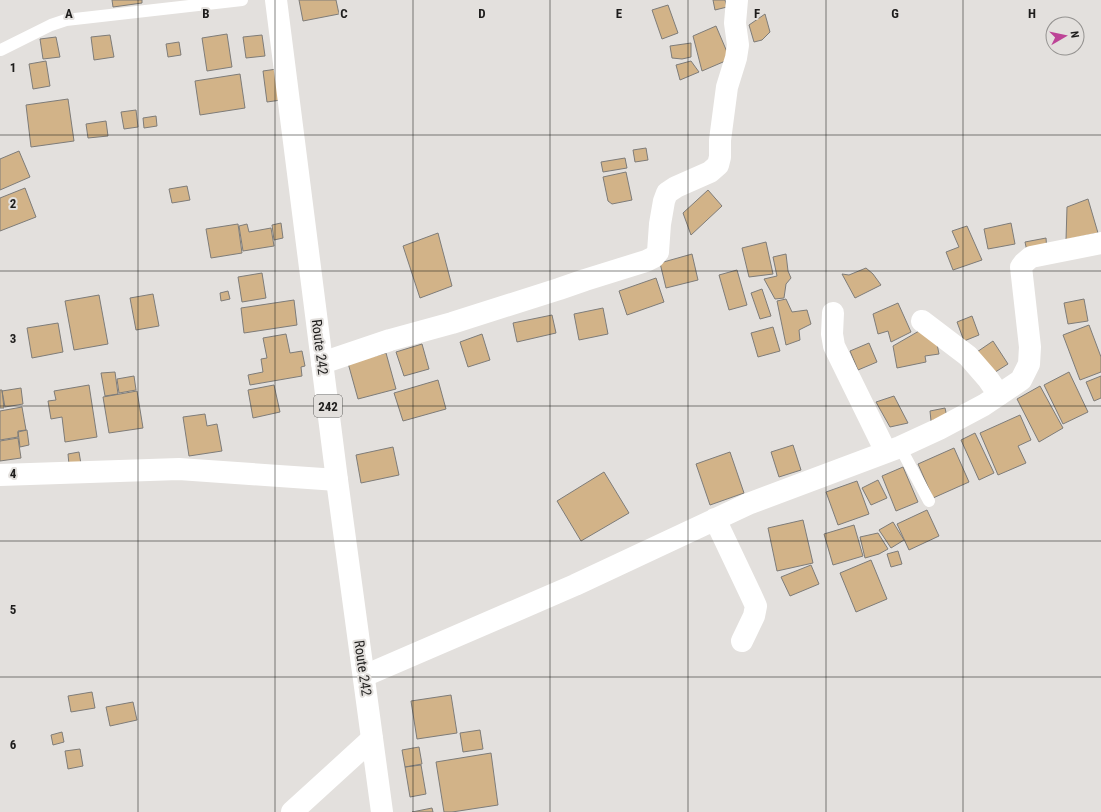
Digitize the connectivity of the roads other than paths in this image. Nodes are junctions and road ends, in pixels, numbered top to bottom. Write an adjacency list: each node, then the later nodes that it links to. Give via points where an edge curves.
1 (242, 0): 4 (lane, via 66,20)
2 (276, 0): 8 (street, Route 242 / 242)
3 (737, 0): 8 (street, via 735,23 738,45 727,87 718,165 710,172 667,193 660,224 658,252 654,257 552,292)
4 (1, 50)
5 (1101, 243): 9 (street, via 1031,257 1021,267 1030,346 1029,364 1021,380)
6 (833, 313): 10 (street, via 834,346)
7 (922, 321): 9 (street, via 968,356)
8 (322, 363): 12 (street, Route 242 / 242)
9 (999, 396): 10 (street, via 945,426)
10 (893, 450): 13 (lane); 14 (street, via 748,504)
11 (0, 475): 12 (street, via 179,469)
12 (338, 480): 16 (street, Route 242 / 242)
13 (929, 501)
14 (715, 519): 15 (street, via 756,606); 16 (street, via 575,585)
15 (742, 641)
16 (364, 676): 17 (street, Route 242 / 242)
17 (372, 739): 18 (street); 19 (street, Route 242 / 242)
18 (292, 812)
19 (382, 812)

